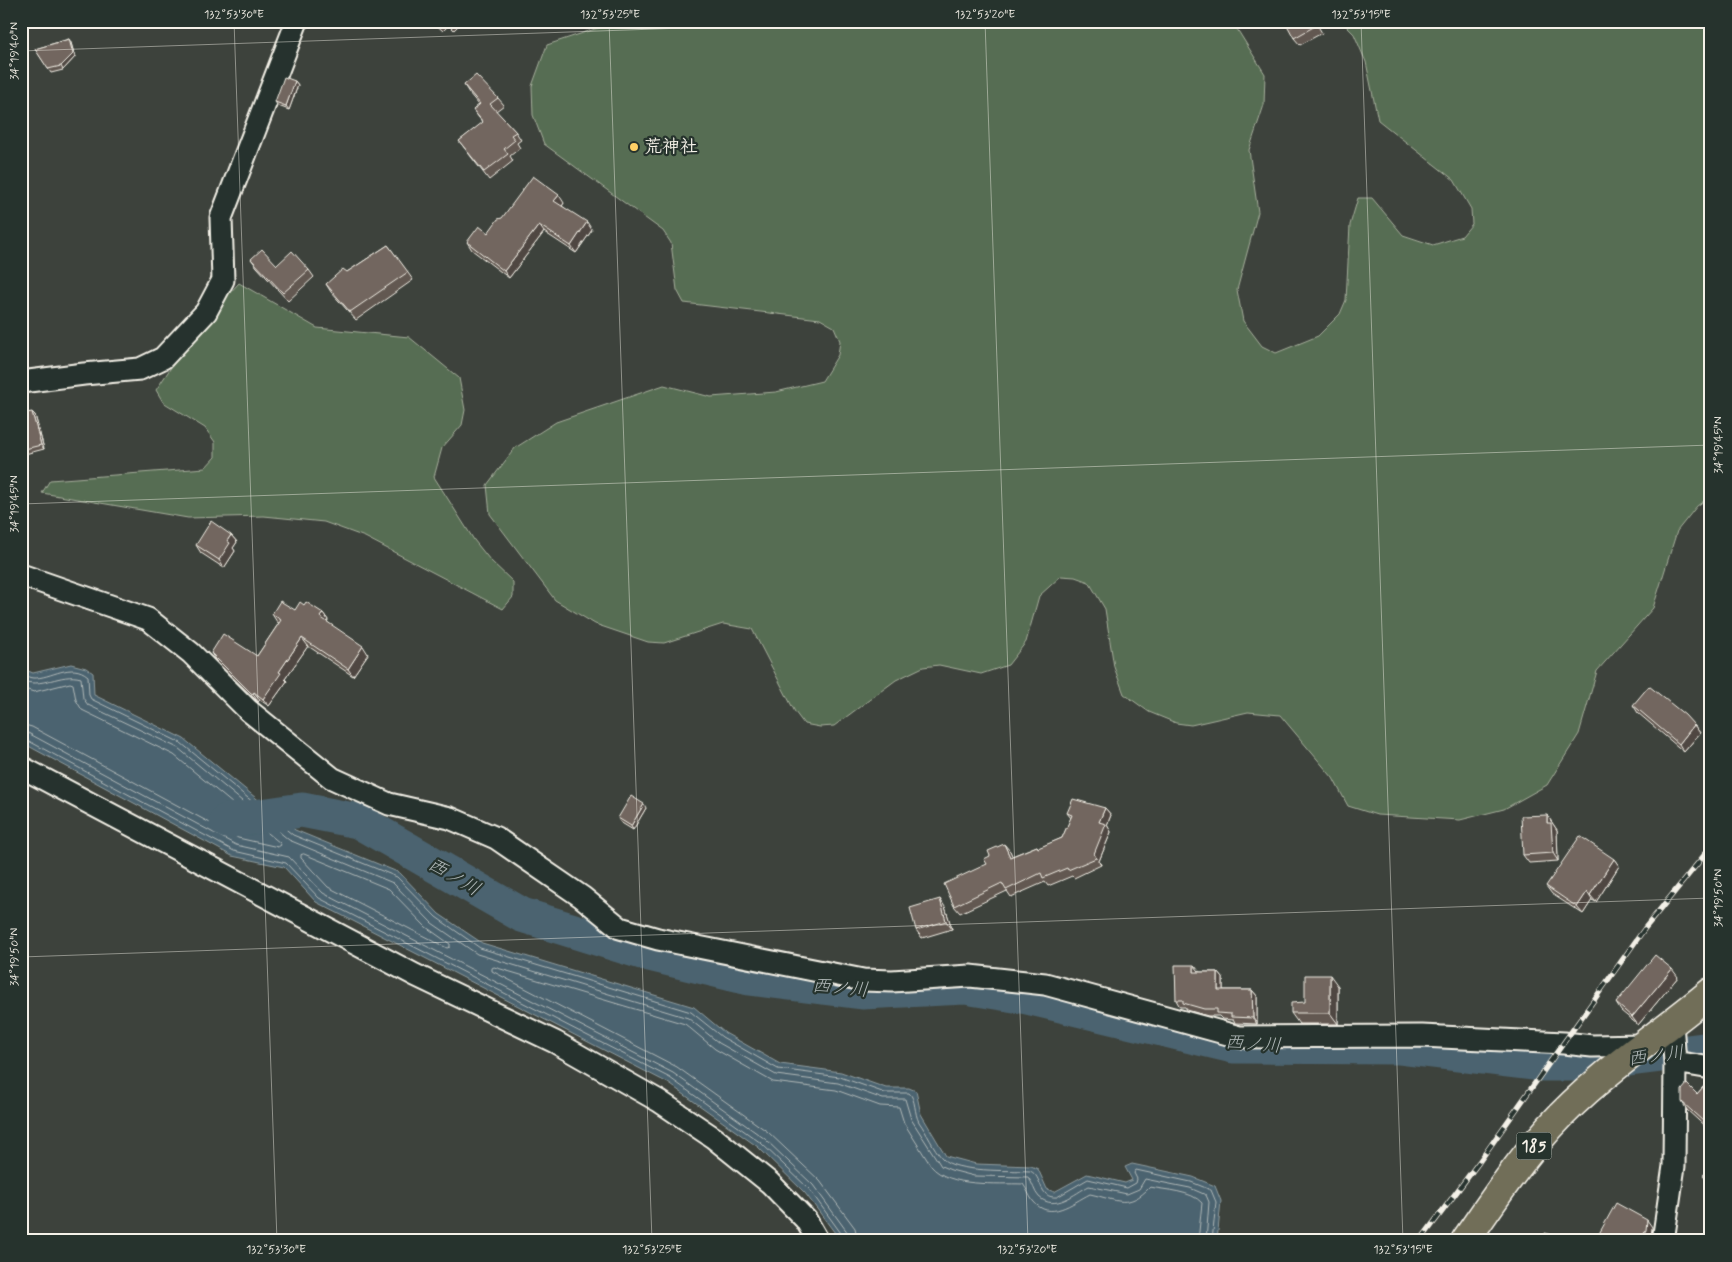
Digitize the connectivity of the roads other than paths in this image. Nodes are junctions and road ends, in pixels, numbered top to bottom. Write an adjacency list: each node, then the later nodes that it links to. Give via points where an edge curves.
1 (297, 21): 2 (street, via 221,218 223,280 206,312 163,358 140,369)
2 (21, 382)
3 (21, 575): 7 (street, via 148,619 191,653 248,710 332,778 388,804 450,818 496,838 582,897 620,928 658,939 863,980 970,976 1044,984 1239,1037 1422,1036 1564,1043)
4 (21, 767): 9 (street, via 415,975 555,1042 659,1101 714,1138 770,1183 806,1220)
5 (1711, 992): 6 (highway, 185)
6 (1674, 1045): 7 (highway, 185); 8 (street); 11 (street, via 1674,1166)
7 (1633, 1053): 10 (highway, 185, via 1550,1127)
8 (1711, 1068)
9 (818, 1241)
10 (1465, 1241)
11 (1663, 1241)

